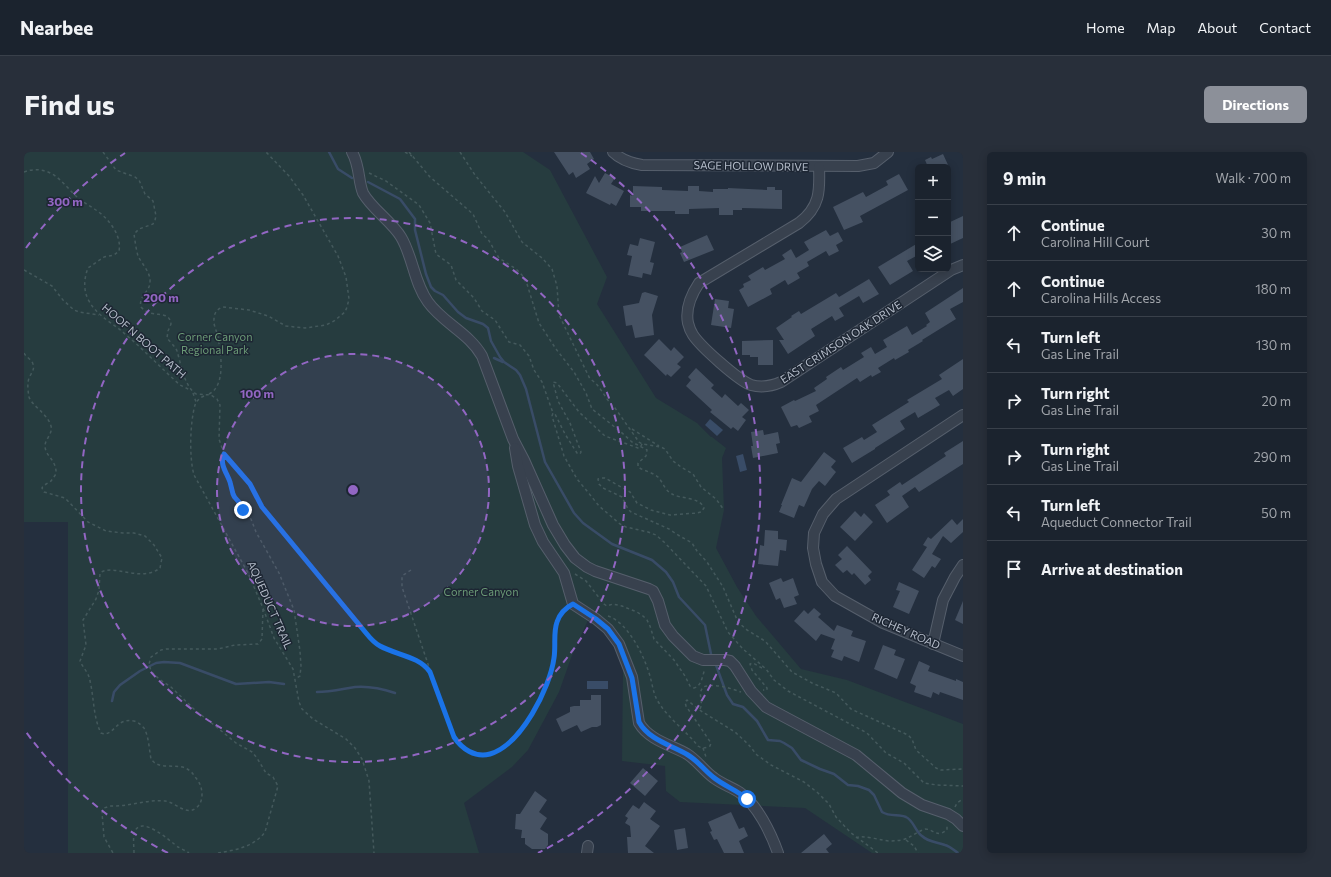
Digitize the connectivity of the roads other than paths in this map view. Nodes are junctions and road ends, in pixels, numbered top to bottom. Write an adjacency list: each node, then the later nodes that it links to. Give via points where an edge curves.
1 (352, 152): 7 (street, via 363,192 401,237 429,303 477,348 485,362)
2 (613, 152): 4 (street, SAGE HOLLOW DRIVE, via 629,163 642,165)
3 (888, 152): 4 (street, SAGE HOLLOW DRIVE, via 869,165)
4 (819, 167): 5 (street, EAST CRIMSON OAK DRIVE, via 818,196 808,216 699,283 691,294 687,309 692,334 737,376 751,385 769,387 781,382)
5 (963, 264)
6 (963, 415): 9 (street, RICHEY ROAD, via 836,499 823,514 814,533 816,564 822,582 834,596 883,624)
7 (513, 439): 11 (street, via 553,525 575,558 595,571 653,591 665,625 693,656 703,660 730,661 766,707 856,755 902,793 953,817); 12 (street, via 535,525 564,573 573,604 608,629 619,644 632,678 642,728 694,759 714,778 747,799 766,826)
8 (963, 565): 9 (street, via 943,600)
9 (933, 644): 10 (street, RICHEY ROAD)
10 (963, 656)
11 (963, 826)
12 (778, 853)

